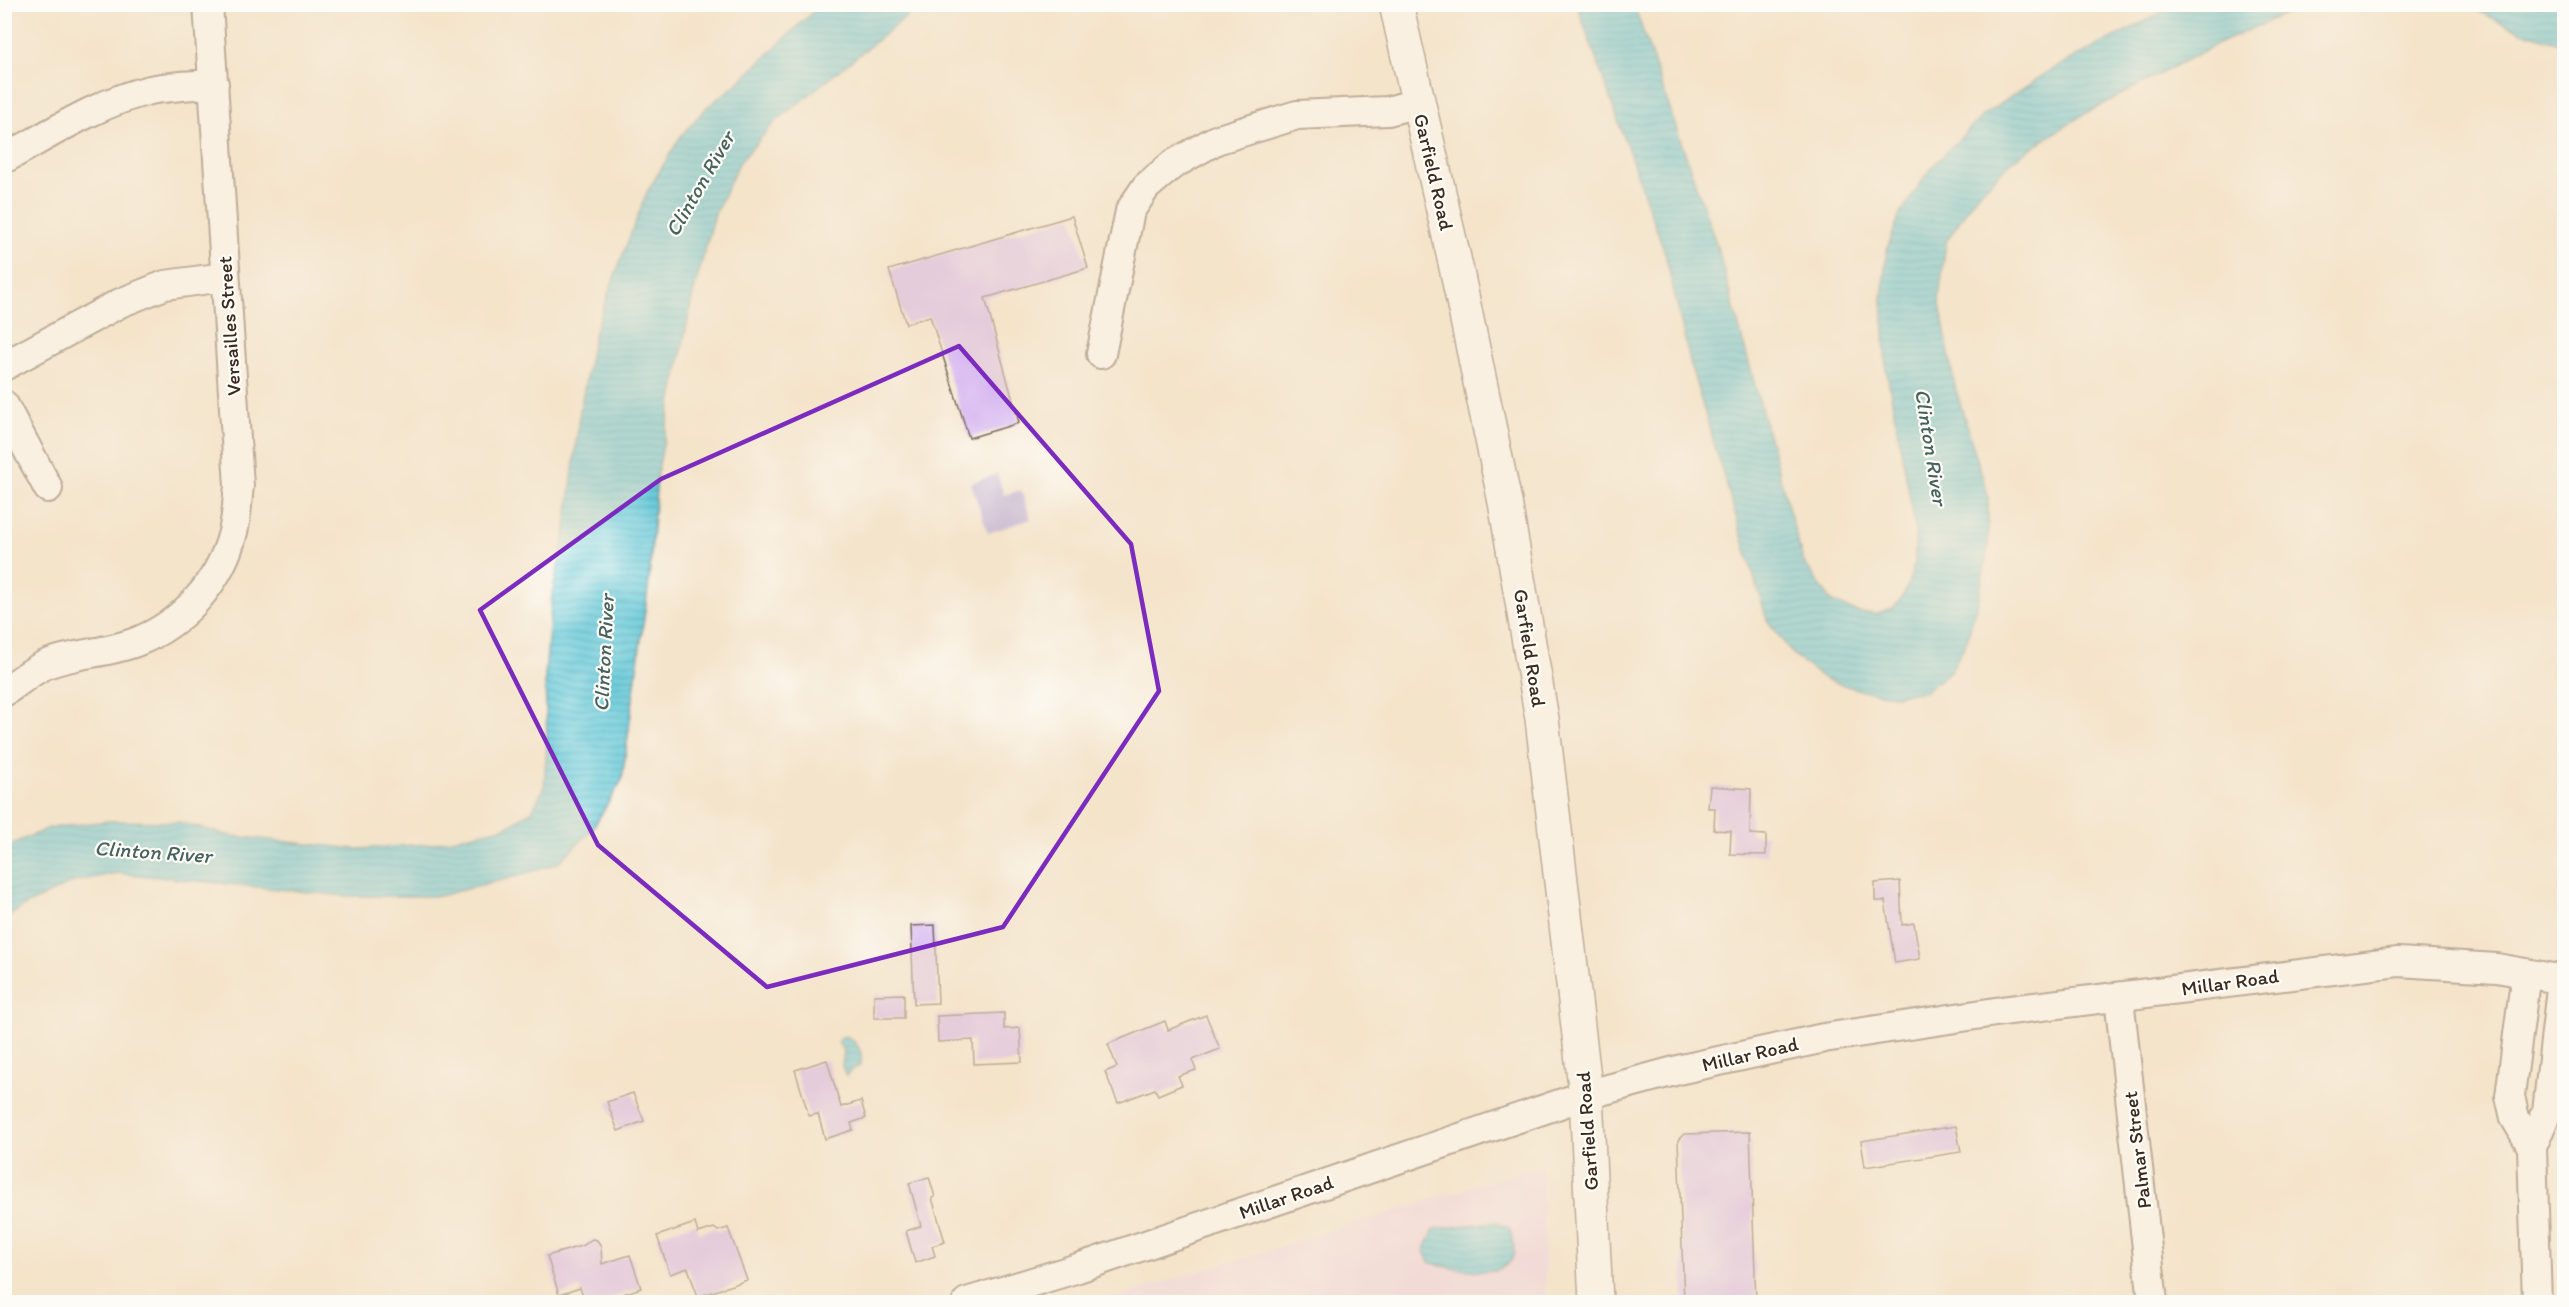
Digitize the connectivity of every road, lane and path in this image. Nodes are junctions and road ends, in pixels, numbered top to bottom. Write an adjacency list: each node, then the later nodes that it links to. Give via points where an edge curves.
1 (208, 4): 3 (street, Versailles Street)
2 (1396, 4): 4 (main road, Garfield Road)
3 (214, 84): 5 (street, via 174,86 131,96); 6 (street, Versailles Street)
4 (1417, 103): 7 (street, via 1388,111 1297,115 1216,140 1172,165 1146,187 1130,211); 17 (main road, Garfield Road, via 1456,267 1524,607 1542,718)
5 (4, 159)
6 (225, 277): 8 (street, via 165,285 120,303); 11 (street, Versailles Street, via 239,486 234,532 222,564 204,593 169,624 137,642 45,665)
7 (1101, 354)
8 (4, 366)
9 (4, 405): 10 (street)
10 (48, 488)
11 (4, 692)
12 (2526, 973): 13 (street, Millar Road); 14 (street, Millar Road, via 2398,962); 15 (street)
13 (2563, 980): 16 (street)
14 (2119, 998): 17 (street, Millar Road, via 1824,1038); 22 (street, Palmar Street)
15 (2516, 1042): 16 (street); 18 (street, via 2510,1096 2515,1118)
16 (2553, 1048): 18 (street, via 2547,1112)
17 (1586, 1095): 19 (street, Millar Road); 21 (main road, Garfield Road)
18 (2532, 1147): 23 (street)
19 (1033, 1293): 20 (street, Millar Road)
20 (967, 1302)
21 (1596, 1302)
22 (2153, 1302)
23 (2537, 1302)

